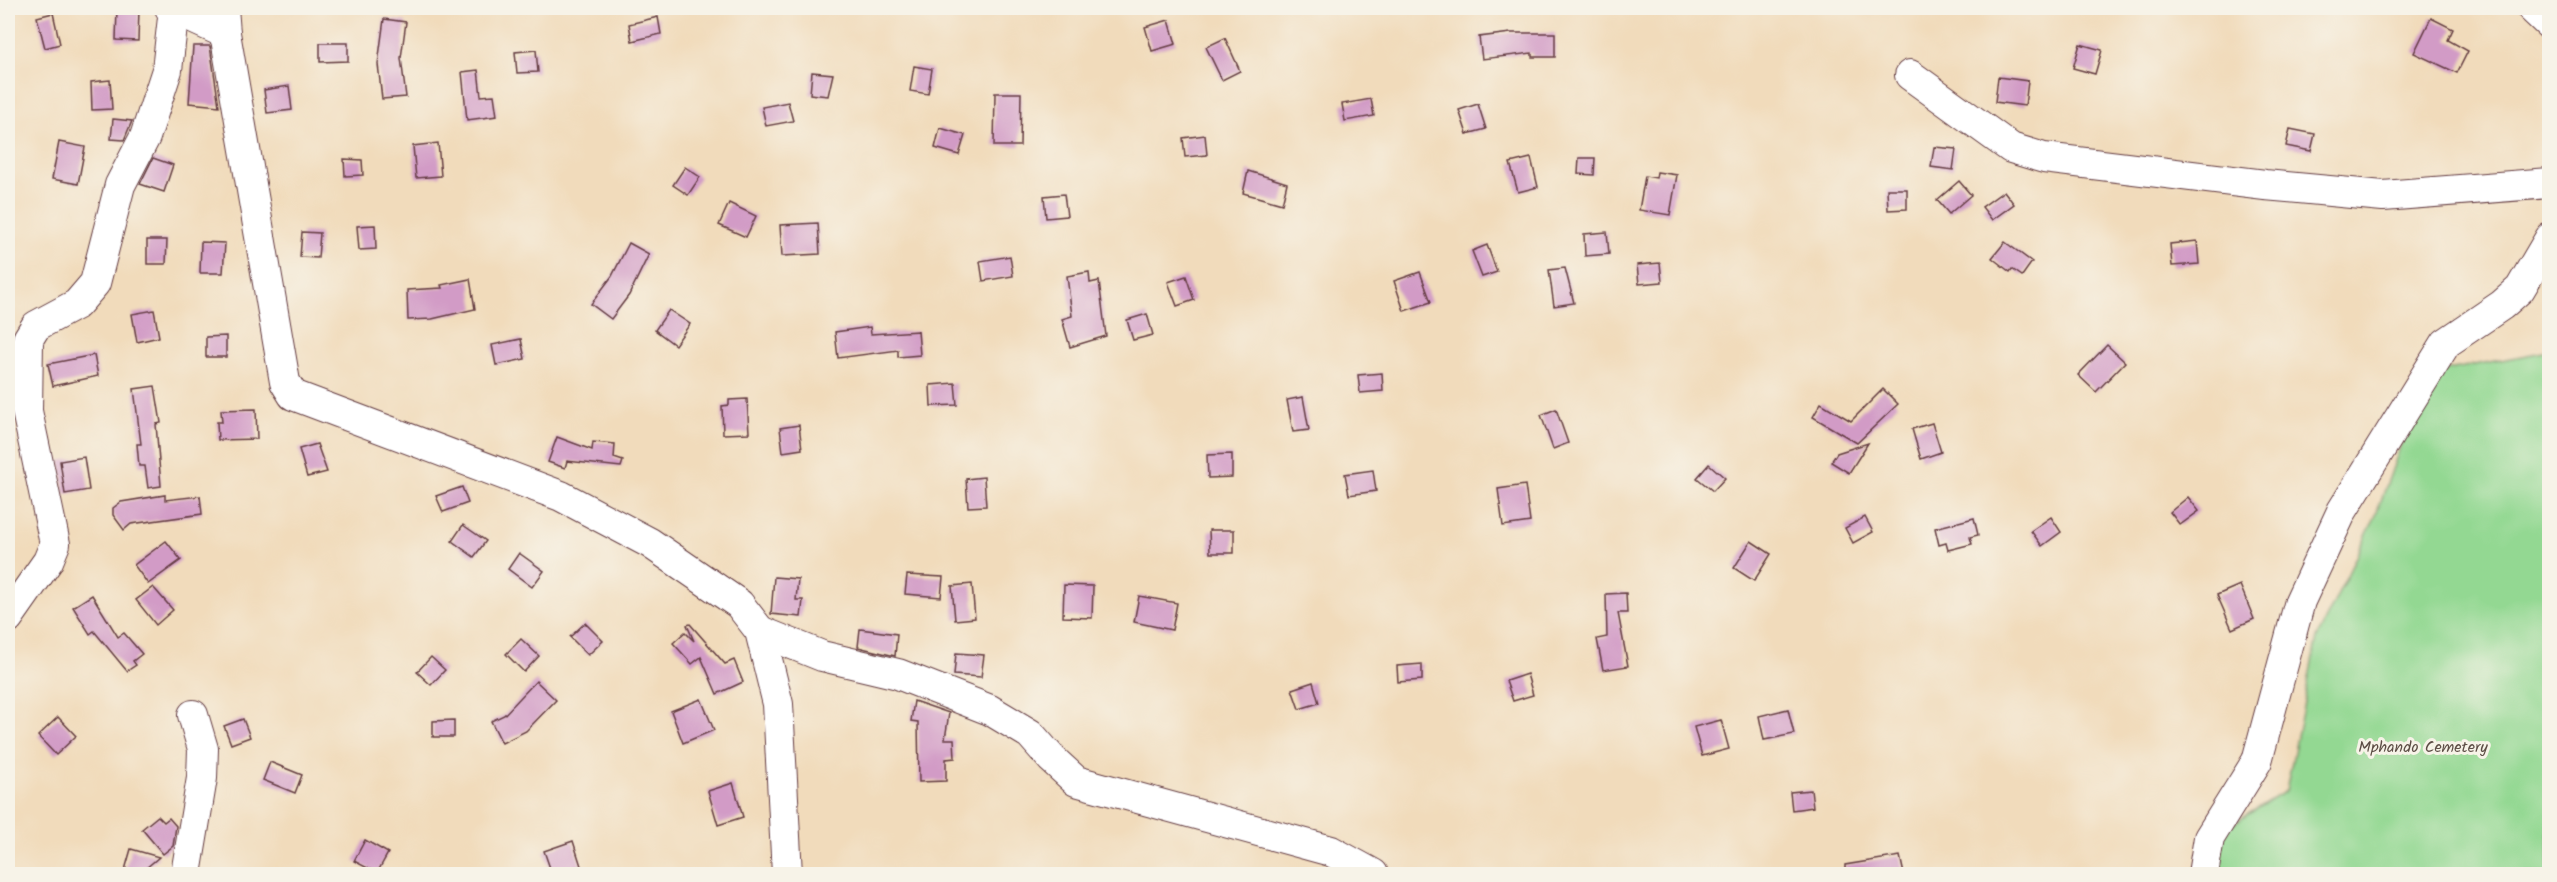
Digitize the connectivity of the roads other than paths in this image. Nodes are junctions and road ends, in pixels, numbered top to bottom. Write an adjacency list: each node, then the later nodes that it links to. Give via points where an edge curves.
1 (172, 8): 3 (street); 8 (street, via 166,70 144,137 120,185 95,283 77,304 36,326 28,339 27,411 55,544 48,561)
2 (2532, 8): 4 (street)
3 (224, 20): 9 (street, via 285,382 293,395 561,496 650,543 739,604)
4 (2550, 25)
5 (1910, 75): 6 (street, via 2011,148 2043,158 2383,196)
6 (2550, 183)
7 (2550, 238): 14 (street, via 2520,289 2446,343 2342,511 2301,601 2257,761 2209,838)
8 (8, 618)
9 (760, 631): 12 (street, via 778,704); 13 (street, via 822,656 898,674 990,710 1030,734 1076,781 1331,851)
10 (193, 715): 11 (street, via 202,749 202,778)
11 (186, 874)
12 (787, 874)
13 (1373, 874)
14 (2203, 874)

